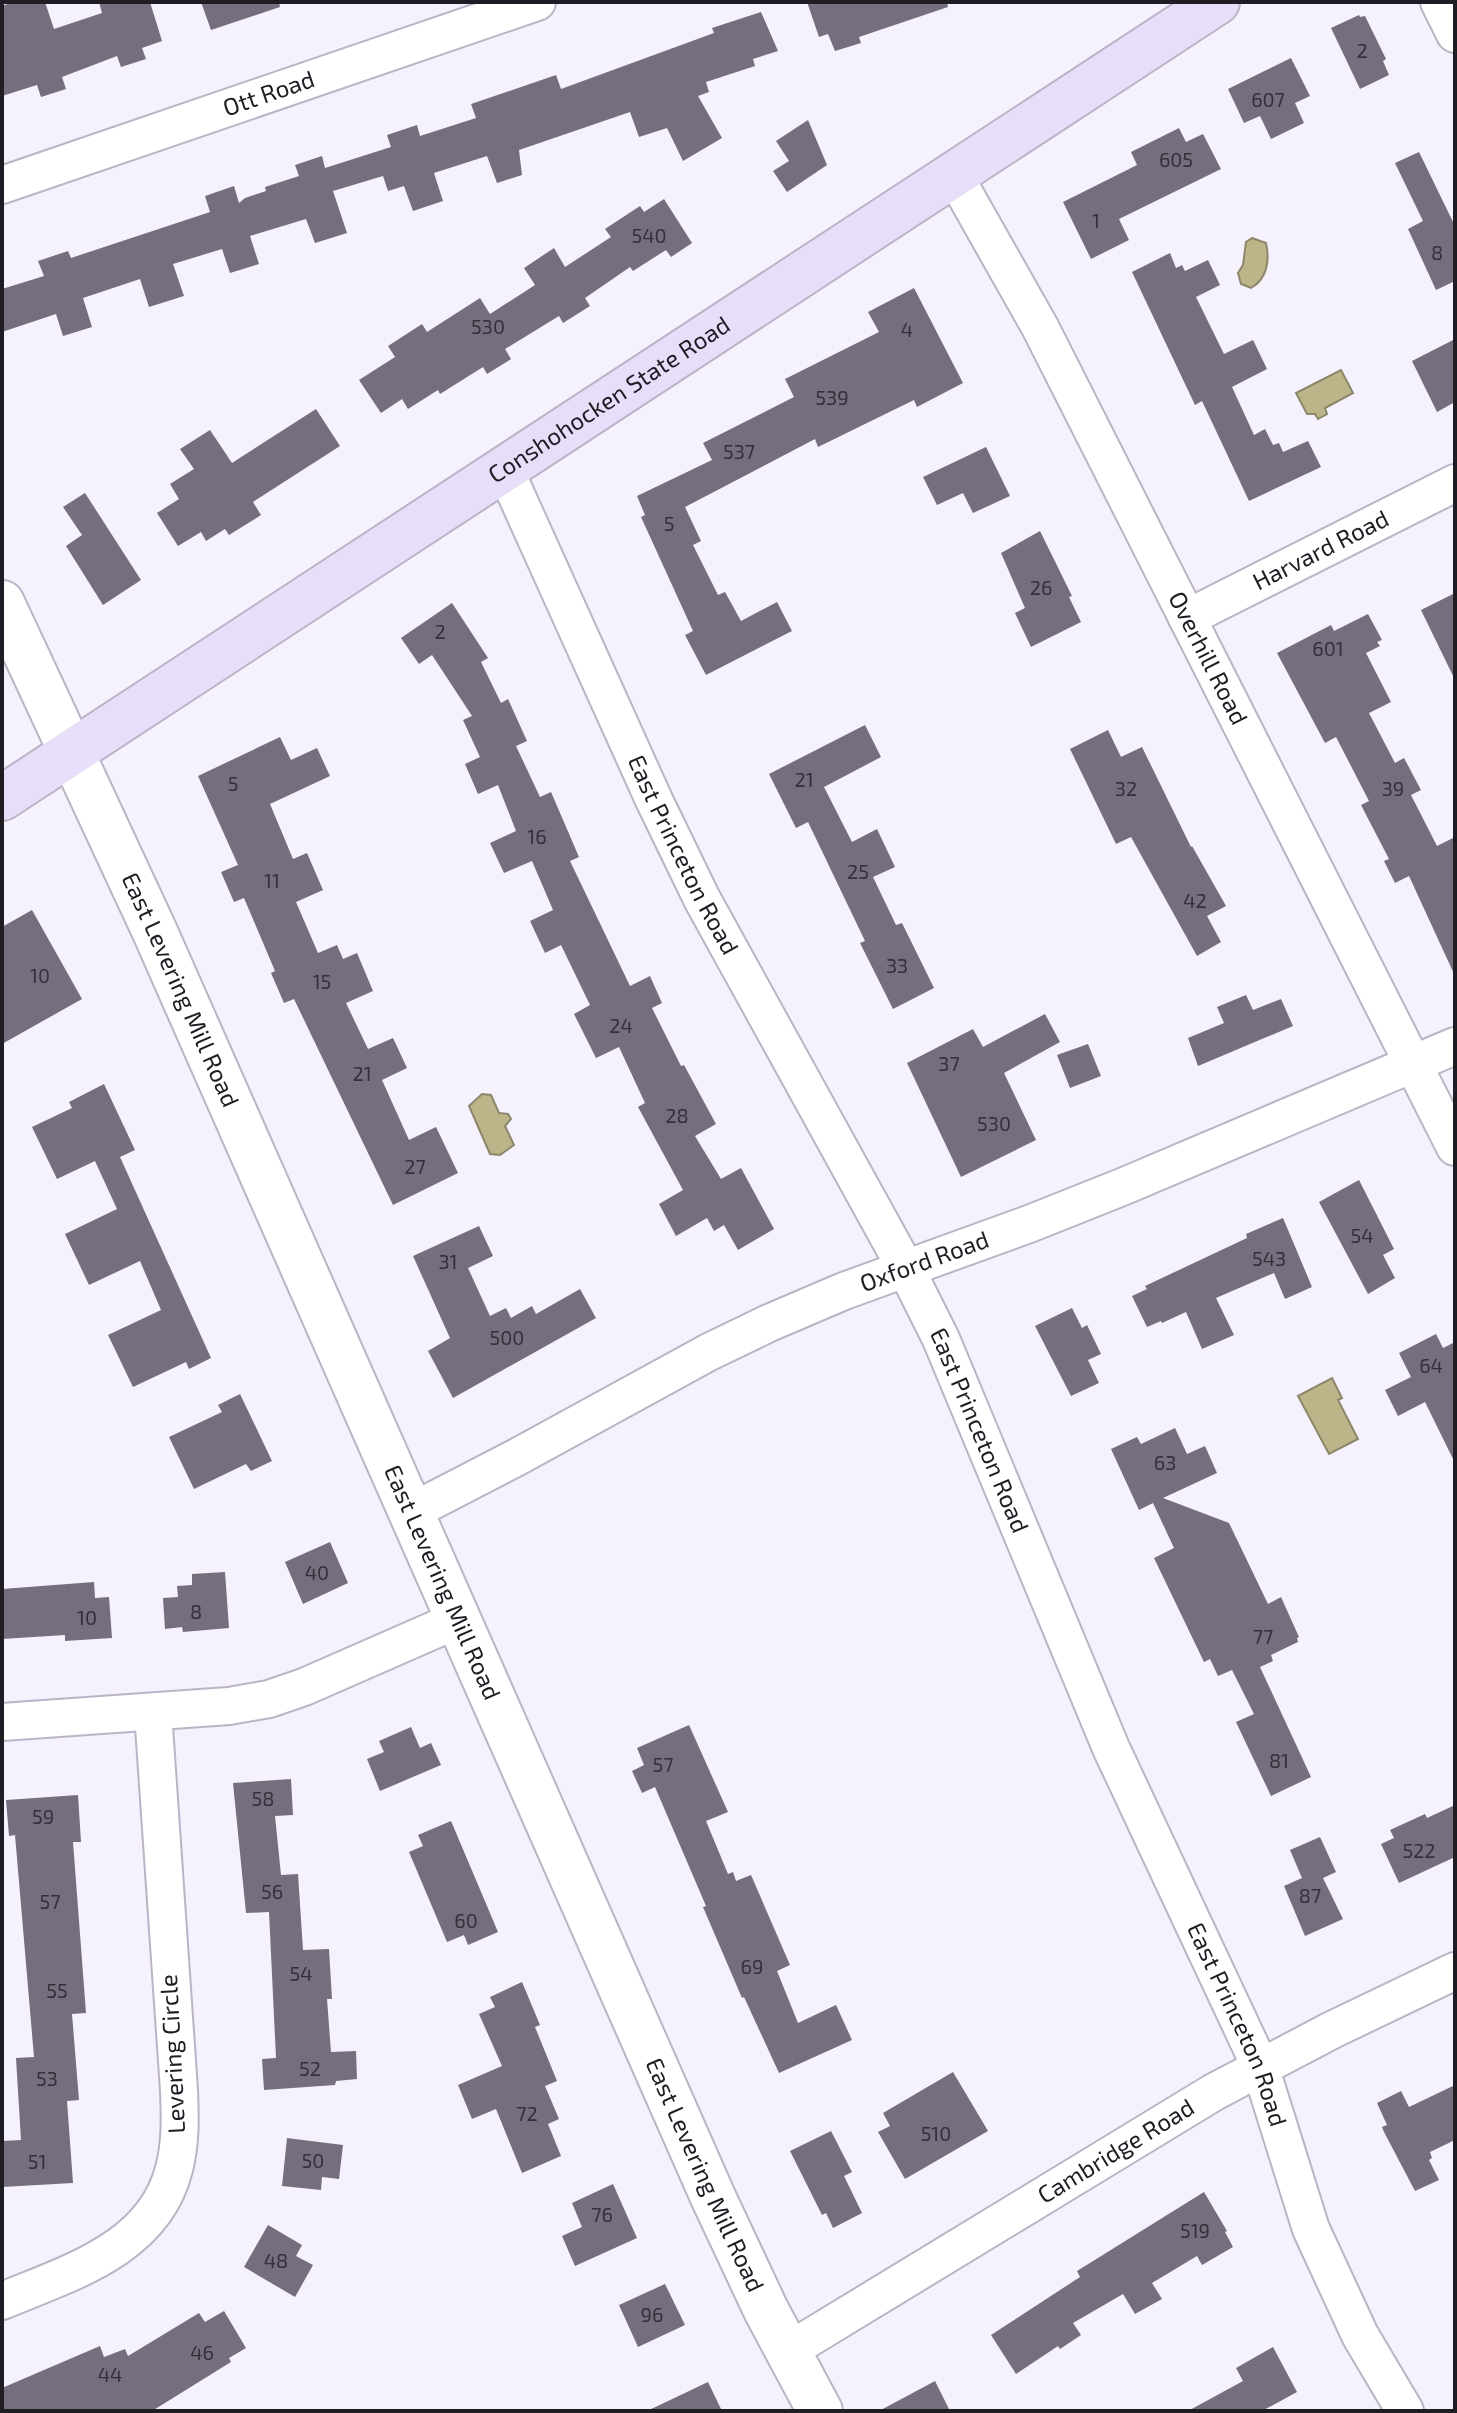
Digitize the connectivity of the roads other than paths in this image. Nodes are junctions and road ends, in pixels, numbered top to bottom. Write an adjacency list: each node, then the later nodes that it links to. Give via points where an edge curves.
1 (537, 2): 6 (street, Ott Road)
2 (1217, 2): 5 (main road, Conshohocken State Road)
3 (1439, 2): 4 (street)
4 (1455, 34)
5 (954, 175): 7 (main road, Conshohocken State Road); 10 (street, Overhill Road, via 1040,327)
6 (2, 185)
7 (505, 470): 11 (main road, Conshohocken State Road); 16 (street, East Princeton Road, via 702,899)
8 (1455, 483): 10 (street, Harvard Road)
9 (2, 603): 11 (street, East Levering Mill Road)
10 (1187, 618): 14 (street, Overhill Road)
11 (72, 752): 12 (main road, Conshohocken State Road); 17 (street, East Levering Mill Road)
12 (2, 798)
13 (1455, 1046): 14 (street, Oxford Road)
14 (1414, 1065): 15 (street, Overhill Road); 16 (street, Oxford Road)
15 (1455, 1147)
16 (906, 1269): 17 (street, Oxford Road, via 709,1352); 22 (street, East Princeton Road, via 941,1339 1111,1748)
17 (411, 1512): 18 (street, East Levering Mill Road)
18 (457, 1620): 19 (street, via 269,1699); 24 (street, East Levering Mill Road, via 713,2197)
19 (153, 1712): 20 (street); 23 (street, Levering Circle, via 179,2090 174,2170 159,2204 138,2232 81,2267)
20 (2, 1722)
21 (1455, 1971): 22 (street, Cambridge Road)
22 (1260, 2066): 24 (street, Cambridge Road); 26 (street, East Princeton Road, via 1311,2229 1360,2335)
23 (2, 2301)
24 (788, 2351): 25 (street, East Levering Mill Road)
25 (820, 2411)
26 (1405, 2411)

